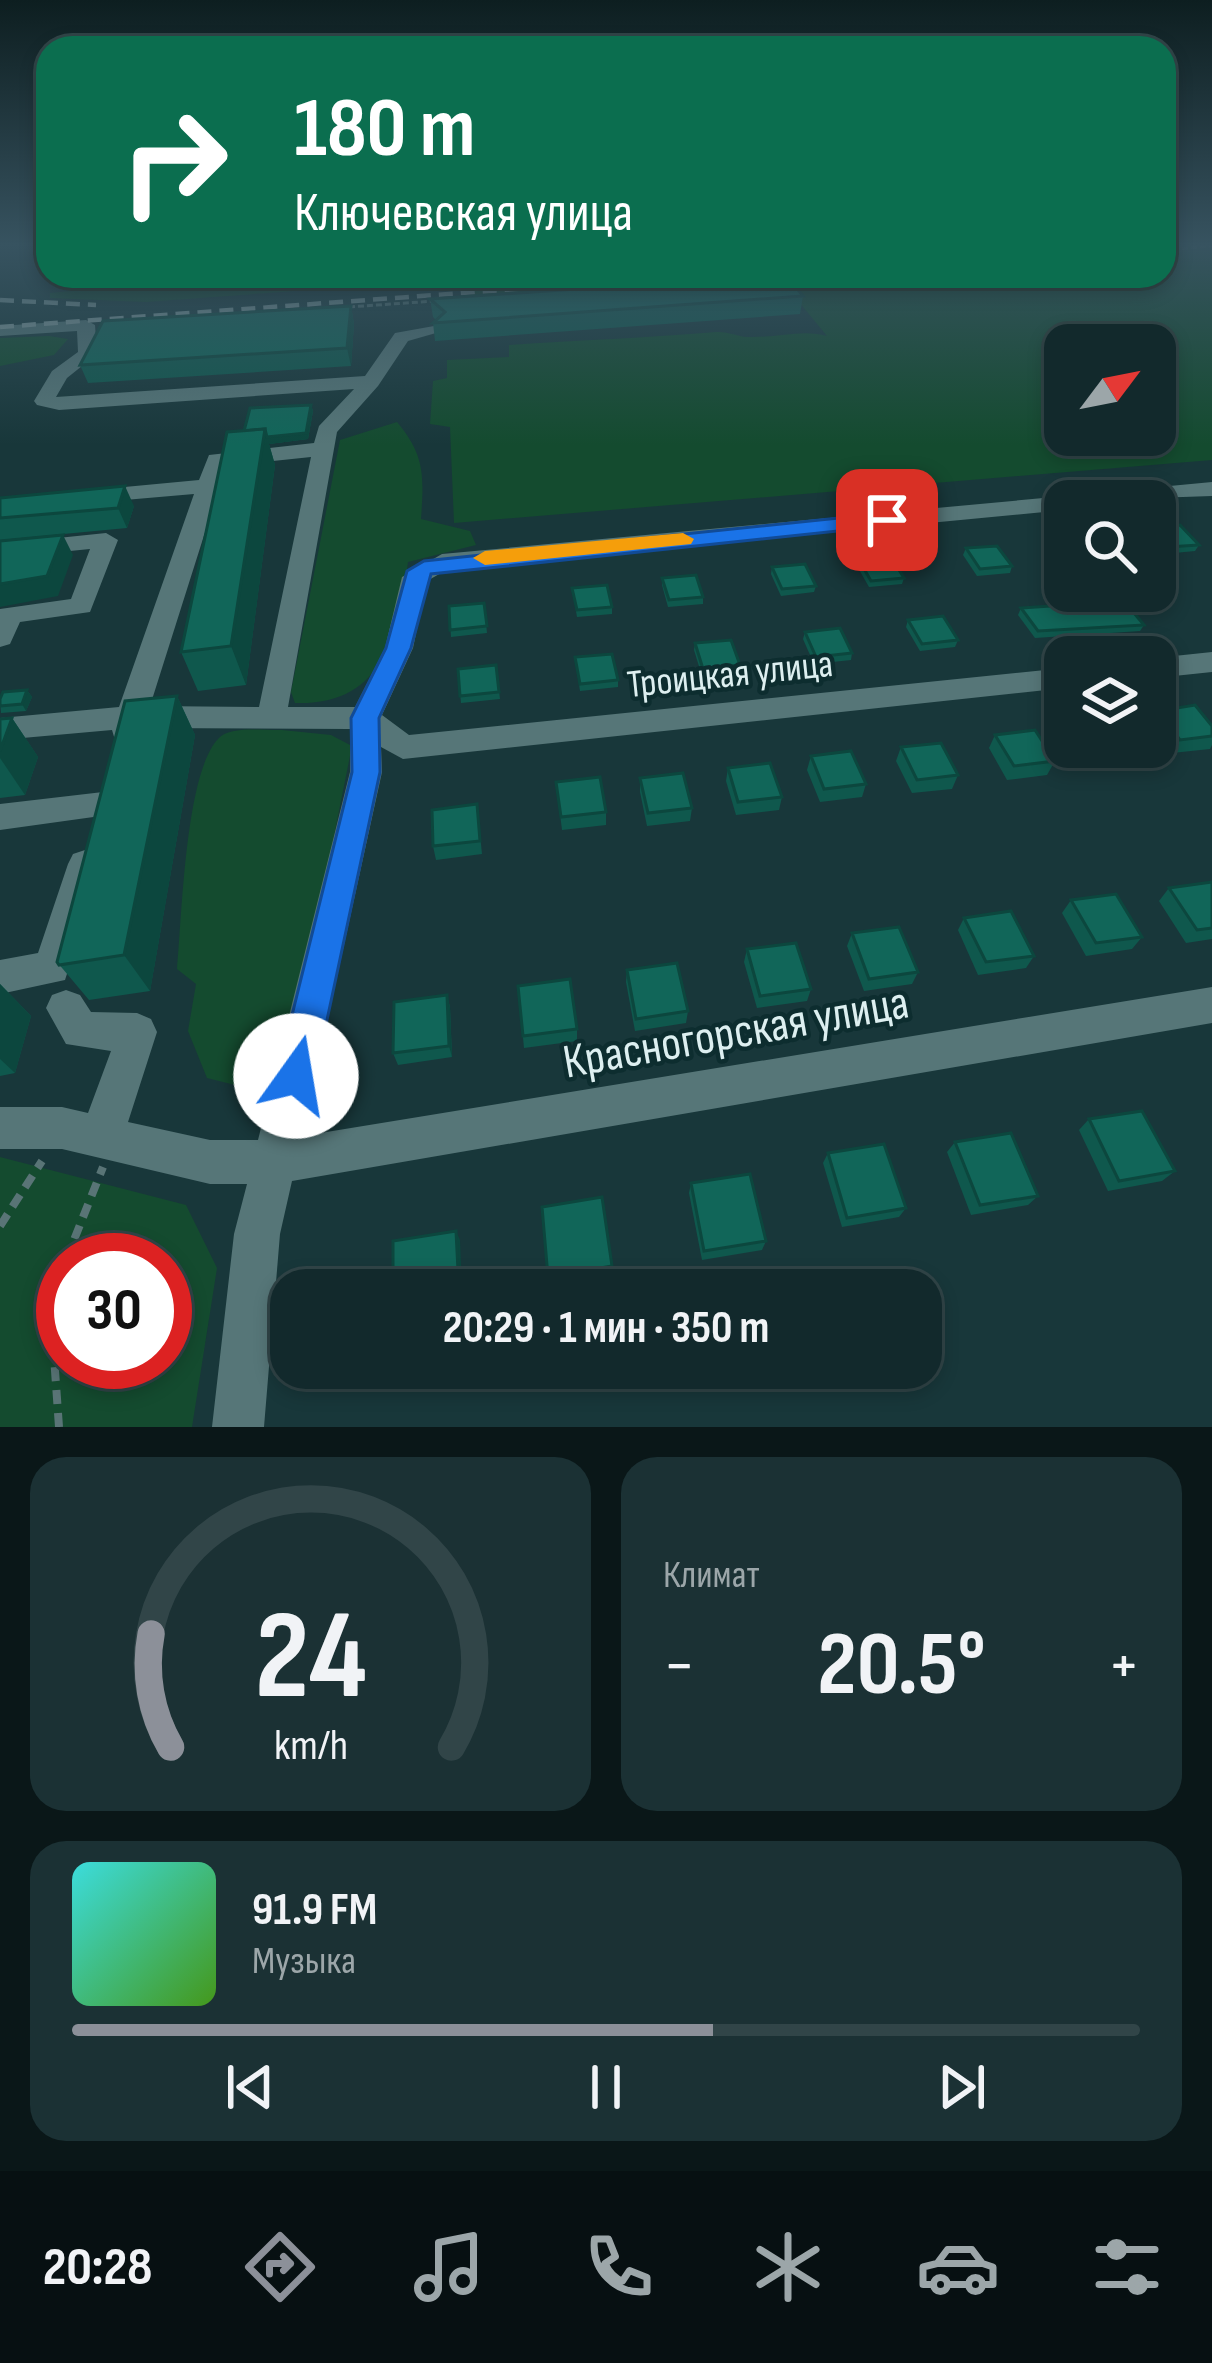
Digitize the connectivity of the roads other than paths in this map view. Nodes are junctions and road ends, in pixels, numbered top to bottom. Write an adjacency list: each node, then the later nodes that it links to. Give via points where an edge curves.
1 (0, 331): 3 (street, via 86,325 88,354 59,375 44,401 59,404)
2 (434, 331): 3 (street, via 403,338)
3 (371, 382): 4 (street, via 328,431)
4 (324, 449): 5 (street, via 224,456); 15 (street)
5 (212, 477): 8 (street); 16 (street)
6 (1212, 489): 7 (street)
7 (1176, 492)
8 (70, 497)
9 (1044, 505): 17 (street, via 442,562 415,577 399,648)
10 (0, 550): 11 (street, via 106,540 81,606 10,615)
11 (0, 638)
12 (1212, 662): 13 (street)
13 (1176, 666)
14 (1044, 680): 17 (street, Троицкая улица, via 403,747)
15 (272, 715): 16 (street); 17 (street)
16 (131, 717): 18 (street); 19 (street)
17 (365, 718): 26 (street, via 366,772)
18 (0, 729)
19 (103, 806): 20 (street); 21 (street, via 52,968)
20 (0, 818)
21 (0, 977)
22 (1212, 1005): 26 (street, Красногорская улица)
23 (66, 1008): 25 (street, via 80,1031 137,1032)
24 (0, 1129): 25 (street, Красногорская улица)
25 (97, 1135): 26 (street, Красногорская улица, via 210,1162)
26 (276, 1162): 27 (street, via 257,1234)
27 (238, 1427)

